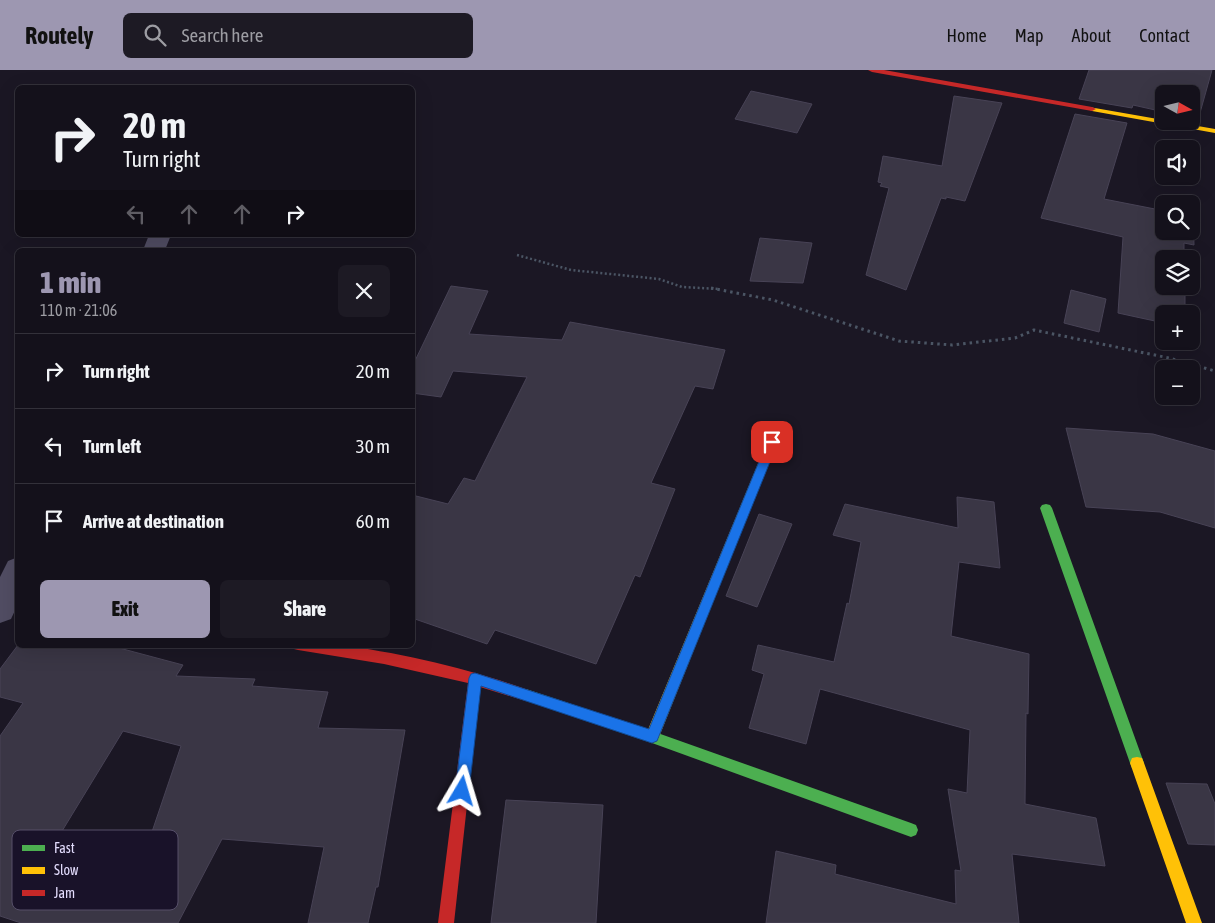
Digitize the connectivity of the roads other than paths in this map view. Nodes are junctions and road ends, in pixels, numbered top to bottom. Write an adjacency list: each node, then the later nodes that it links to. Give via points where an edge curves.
1 (872, 70): 2 (street)
2 (1215, 131)
3 (772, 442): 9 (street)
4 (1046, 508): 12 (street)
5 (15, 579): 6 (street)
6 (6, 608)
7 (322, 648): 8 (street)
8 (475, 678): 9 (street); 11 (street)
9 (652, 737): 10 (street)
10 (911, 830)
11 (446, 923)
12 (1194, 923)

